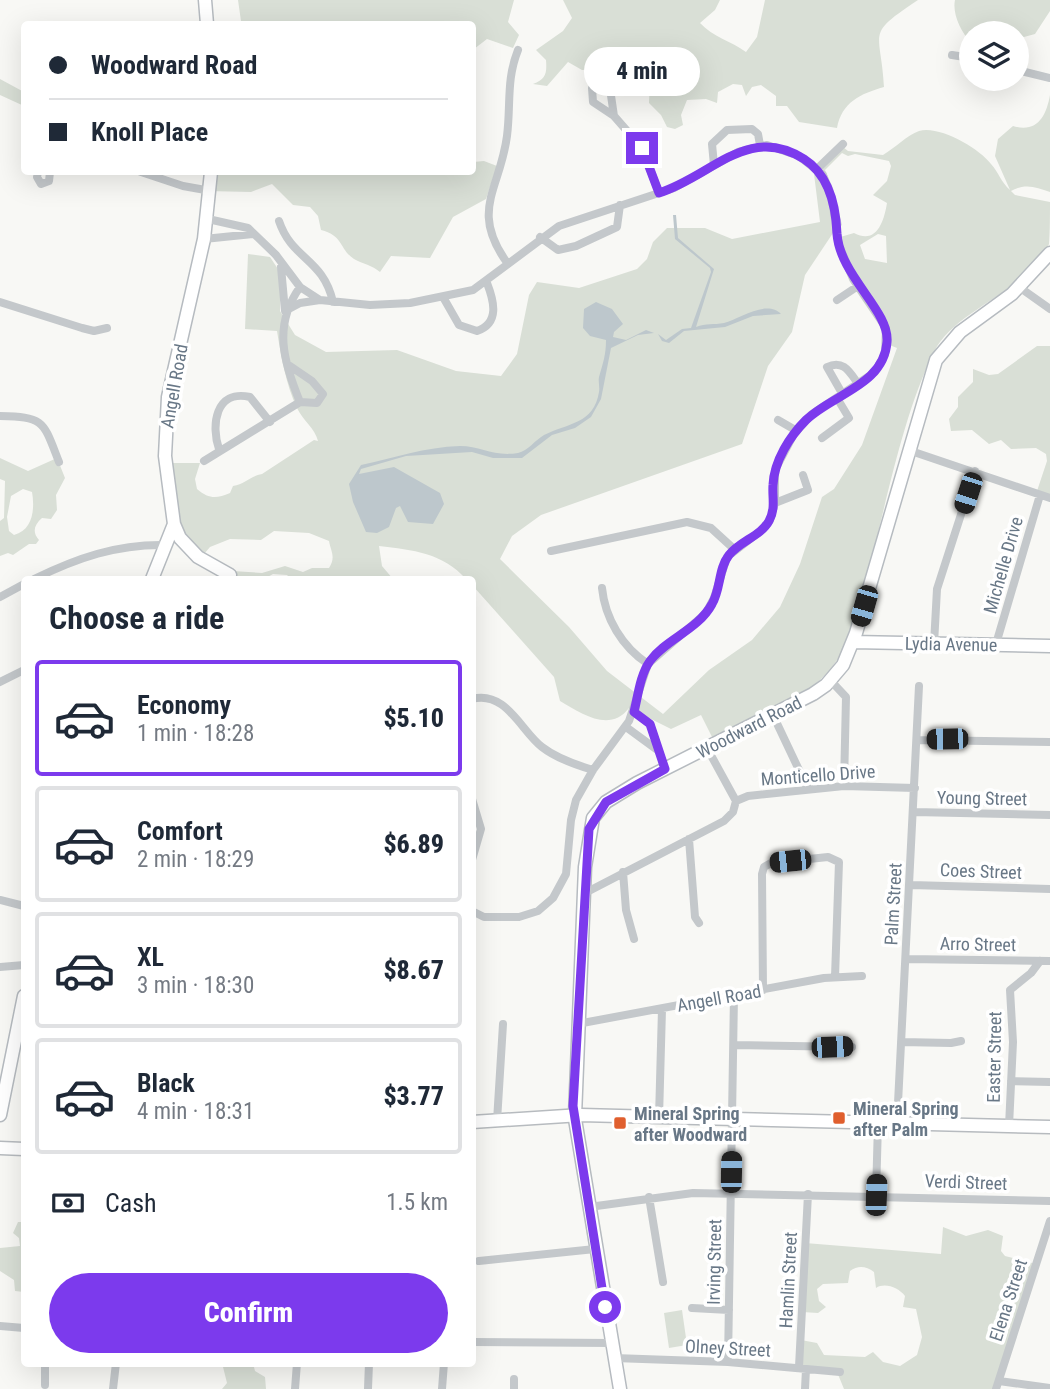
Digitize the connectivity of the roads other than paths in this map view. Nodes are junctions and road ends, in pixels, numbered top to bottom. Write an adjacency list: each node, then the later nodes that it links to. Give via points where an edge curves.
1 (205, 0): 2 (street)
2 (207, 21)
3 (518, 50): 27 (street, via 509,71 507,141 487,208 490,233)
4 (952, 55): 5 (street)
5 (959, 56)
6 (1029, 73): 7 (street)
7 (1050, 78)
8 (614, 116): 18 (street, via 642,148)
9 (843, 144): 12 (street)
10 (760, 145): 11 (street); 11 (street, via 752,129 727,130 712,144); 12 (street, via 789,151)
11 (714, 165): 18 (street)
12 (817, 169): 29 (street, via 829,190 839,245)
13 (37, 175): 14 (street, via 41,184 49,181)
14 (50, 175)
15 (150, 175): 17 (street)
16 (211, 175): 17 (street, Angell Road)
17 (211, 191): 20 (street, Angell Road)
18 (659, 193): 19 (street)
19 (620, 205): 23 (street, via 576,218); 23 (street, via 617,227 576,246 558,250)
20 (208, 219): 22 (street, via 248,228); 24 (street, Angell Road)
21 (279, 221): 36 (street, via 288,242 326,278)
22 (253, 234): 24 (street); 26 (street)
23 (540, 237): 27 (street)
24 (204, 239): 58 (street, Angell Road, via 165,422)
25 (1050, 253): 31 (street, Woodward Road)
26 (281, 264): 30 (street); 38 (street)
27 (508, 264): 28 (street)
28 (487, 282): 32 (street); 32 (street, via 494,317 477,331 459,325)
29 (858, 286): 34 (street); 41 (street, via 887,333 883,360)
30 (300, 287): 33 (street); 38 (street)
31 (1019, 288): 37 (street); 50 (street, Woodward Road, via 960,332 940,353)
32 (443, 297): 36 (street, via 396,304)
33 (320, 300): 36 (street); 38 (street)
34 (837, 300)
35 (0, 302): 39 (street, via 94,331)
36 (333, 302)
37 (1050, 309)
38 (285, 311): 40 (street, via 283,335)
39 (107, 328)
40 (290, 366): 43 (street); 43 (street, via 323,394 317,403)
41 (859, 385): 42 (street); 42 (street, via 845,366 834,363 827,367)
42 (840, 396): 47 (street); 48 (street, via 849,418)
43 (300, 402): 46 (street)
44 (0, 416): 52 (street, via 38,421)
45 (778, 420): 47 (street)
46 (270, 422): 49 (street); 49 (street, via 250,397 228,401 214,419)
47 (797, 430): 57 (street, via 775,470)
48 (822, 438)
49 (219, 449): 51 (street)
50 (908, 450): 53 (street); 68 (street, Woodward Road)
51 (204, 461)
52 (59, 462)
53 (975, 471): 55 (street); 69 (street, via 937,589)
54 (803, 475): 57 (street, via 808,490)
55 (1040, 495): 56 (street); 70 (street, Michelle Drive)
56 (1050, 498)
57 (775, 503): 60 (street, via 766,525)
58 (174, 524): 59 (street); 64 (street, Angell Road, via 187,548)
59 (165, 545): 62 (street, via 107,550); 63 (street)
60 (734, 549): 61 (street, via 711,528 687,523); 72 (street, via 722,567 715,598 706,613)
61 (551, 551)
62 (40, 576)
63 (153, 576)
64 (228, 576)
65 (21, 586): 67 (street)
66 (602, 587): 72 (street, via 608,619)
67 (0, 597)
68 (853, 642): 69 (street, Lydia Avenue); 74 (street, Woodward Road)
69 (934, 644): 70 (street, Lydia Avenue)
70 (996, 645): 71 (street, Lydia Avenue)
71 (1050, 646)
72 (648, 664): 78 (street)
73 (21, 672): 75 (street)
74 (831, 681): 79 (street, Woodward Road); 87 (street, via 846,697)
75 (0, 682)
76 (919, 686): 81 (street, Palm Street)
77 (476, 696): 86 (street, via 507,709 543,748)
78 (634, 712): 80 (street); 84 (street, via 650,724)
79 (773, 715): 83 (street, Woodward Road); 89 (street)
80 (626, 727): 84 (street); 86 (street)
81 (918, 740): 82 (street); 88 (street, Palm Street)
82 (1050, 742)
83 (708, 748): 85 (street, Woodward Road); 90 (street)
84 (656, 750): 85 (street)
85 (665, 769): 99 (street, Woodward Road, via 600,808 587,839)
86 (593, 770): 102 (street, via 573,809 566,873 553,898 538,911 519,917)
87 (844, 786): 88 (street, Monticello Drive); 89 (street, Monticello Drive)
88 (915, 788): 92 (street, Palm Street)
89 (808, 789): 90 (street, Monticello Drive, via 764,793)
90 (736, 802): 94 (street, via 724,821)
91 (476, 812): 95 (street, via 481,829)
92 (914, 812): 93 (street, Young Street); 97 (street, Palm Street)
93 (1050, 815)
94 (688, 839): 96 (street); 103 (street)
95 (476, 846)
96 (623, 872): 99 (street); 104 (street)
97 (911, 884): 98 (street, Coes Street); 105 (street, Palm Street)
98 (1050, 889)
99 (585, 893): 117 (street, Woodward Road)
100 (0, 900): 101 (street)
101 (21, 905)
102 (476, 913)
103 (699, 923)
104 (634, 939)
105 (906, 959): 106 (street, Arro Street); 119 (street, Palm Street)
106 (1040, 961): 107 (street, Arro Street); 122 (street, Easter Street, via 1010,990)
107 (1050, 961)
108 (21, 965): 109 (street)
109 (0, 967)
110 (862, 976): 111 (street, Angell Road)
111 (835, 977): 112 (street, Angell Road); 112 (street, via 839,862 828,857 771,863 762,874)
112 (763, 990): 113 (street, Angell Road)
113 (734, 995): 114 (street, Angell Road); 120 (street, Irving Street)
114 (662, 1009): 117 (street, Angell Road); 126 (street)
115 (21, 1011): 124 (street)
116 (503, 1024): 128 (street)
117 (577, 1024): 125 (street, Woodward Road)
118 (961, 1041): 119 (street)
119 (901, 1042): 131 (street, Palm Street)
120 (734, 1045): 121 (street); 127 (street, Irving Street)
121 (852, 1046)
122 (1011, 1081): 123 (street); 132 (street, Easter Street)
123 (1050, 1082)
124 (0, 1115)
125 (575, 1117): 126 (street); 128 (street); 141 (street, Woodward Road)
126 (659, 1118): 127 (street)
127 (732, 1120): 130 (street); 136 (street, Irving Street)
128 (497, 1121): 129 (street)
129 (476, 1122)
130 (878, 1123): 131 (street); 138 (street)
131 (897, 1124): 132 (street)
132 (1009, 1126): 133 (street)
133 (1050, 1127)
134 (0, 1148): 135 (street)
135 (21, 1149)
136 (730, 1193): 137 (street, Verdi Street); 139 (street, Verdi Street); 147 (street, Irving Street)
137 (808, 1194): 138 (street, Verdi Street); 159 (street, Hamlin Street)
138 (876, 1195): 140 (street, Verdi Street)
139 (649, 1198): 141 (street, Verdi Street); 145 (street)
140 (1050, 1201)
141 (589, 1207): 143 (street, Woodward Road)
142 (1050, 1221): 163 (street, Elena Street)
143 (595, 1249): 144 (street); 151 (street, Woodward Road)
144 (479, 1261)
145 (663, 1282)
146 (692, 1308): 147 (street)
147 (729, 1310): 153 (street, Irving Street)
148 (0, 1326): 149 (street)
149 (21, 1328)
150 (476, 1342): 151 (street)
151 (611, 1343): 152 (street, Woodward Road)
152 (614, 1358): 153 (street, Olney Street); 170 (street, Woodward Road)
153 (728, 1362): 159 (street, Olney Street)
154 (45, 1367): 162 (street)
155 (116, 1367): 165 (street)
156 (297, 1367): 166 (street)
157 (369, 1367): 167 (street)
158 (444, 1367): 168 (street)
159 (802, 1368): 160 (street, Olney Street); 171 (street, Hamlin Street)
160 (840, 1372)
161 (514, 1379): 169 (street)
162 (45, 1385)
163 (997, 1385): 164 (street)
164 (1050, 1388)
165 (113, 1389)
166 (295, 1389)
167 (368, 1389)
168 (442, 1389)
169 (513, 1389)
170 (620, 1389)
171 (805, 1389)

